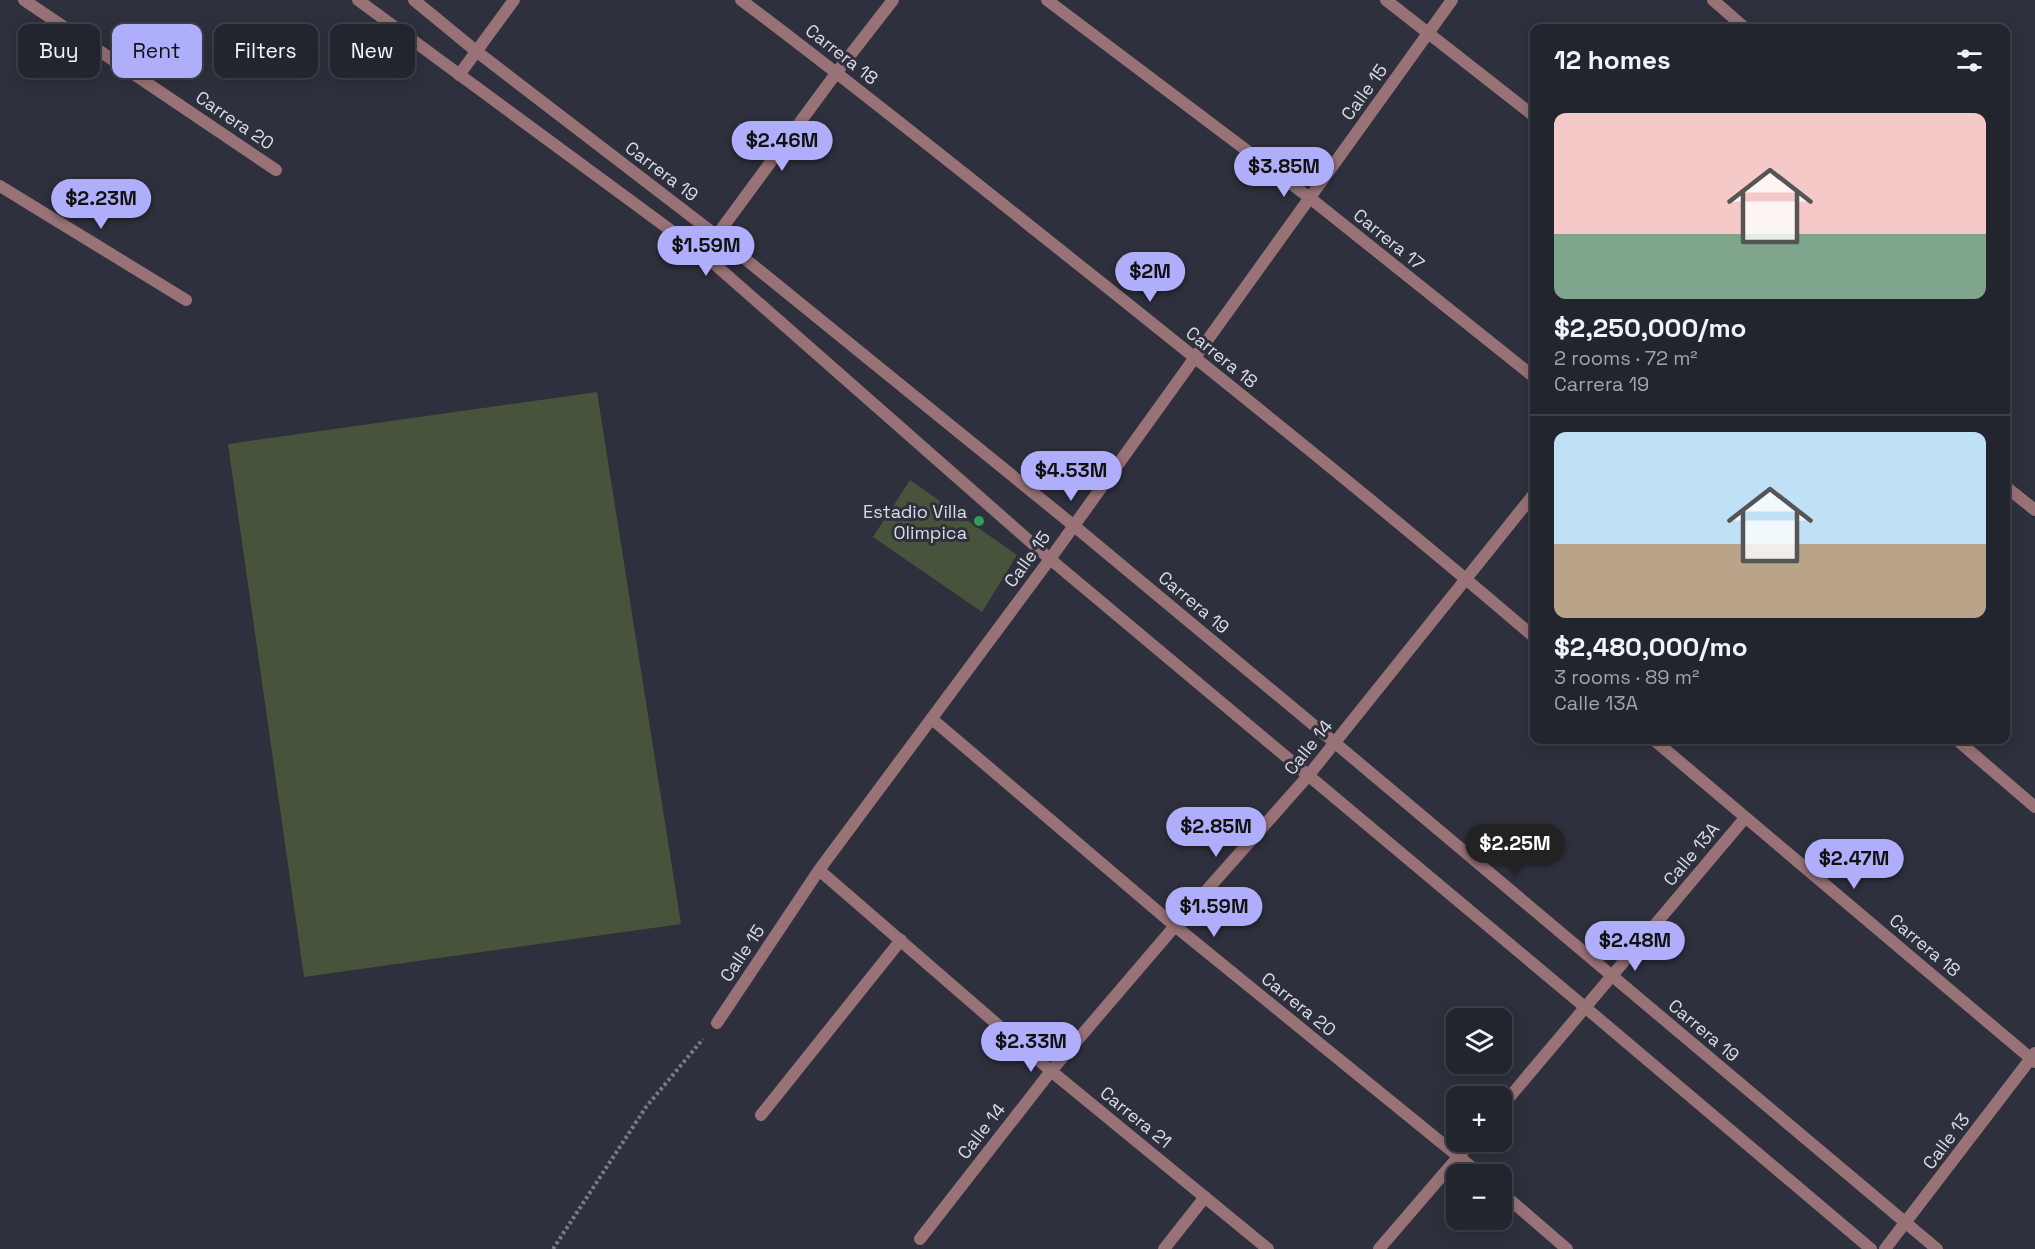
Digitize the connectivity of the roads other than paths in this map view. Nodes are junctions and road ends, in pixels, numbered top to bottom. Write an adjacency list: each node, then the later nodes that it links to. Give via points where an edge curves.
1 (24, 0): 17 (street, Carrera 20)
2 (414, 0): 13 (street, Carrera 19)
3 (514, 0): 13 (street)
4 (741, 0): 14 (street, Carrera 18)
5 (893, 0): 14 (street)
6 (1047, 0): 19 (street, Carrera 17)
7 (1386, 0): 12 (street)
8 (1452, 0): 12 (street, Calle 15)
9 (1713, 0): 11 (street)
10 (363, 1): 15 (street)
11 (1740, 24)
12 (1429, 33): 16 (street); 19 (street, Calle 15)
13 (476, 51): 15 (street); 20 (street, Carrera 19)
14 (837, 72): 20 (street); 23 (street, Carrera 18)
15 (459, 75): 21 (street)
16 (1530, 113)
17 (276, 170)
18 (0, 186): 22 (street)
19 (1310, 198): 23 (street, Calle 15); 24 (street, Carrera 17)
20 (717, 236): 21 (street); 28 (street, Carrera 19)
21 (703, 254): 29 (street)
22 (186, 300)
23 (1195, 358): 28 (street, Calle 15); 30 (street, Carrera 18)
24 (1530, 374)
25 (2010, 490): 27 (street)
26 (1530, 499): 30 (street, Calle 14)
27 (2035, 510)
28 (1073, 525): 29 (street, Calle 15); 33 (street, Carrera 19)
29 (1050, 559): 32 (street, Calle 15); 36 (street)
30 (1467, 579): 31 (street, Carrera 18); 33 (street, Calle 14)
31 (1530, 634)
32 (932, 720): 39 (street, Calle 15); 40 (street, Carrera 20)
33 (1334, 742): 36 (street, Calle 14); 42 (street, Carrera 19)
34 (1659, 744): 38 (street, Carrera 18)
35 (1962, 744): 37 (street)
36 (1308, 776): 40 (street, Calle 14); 43 (street)
37 (2035, 807)
38 (1745, 818): 42 (street, Calle 13A); 45 (street, Carrera 18)
39 (819, 870): 41 (street, Carrera 21); 44 (street, Calle 15)
40 (1175, 926): 46 (street, Calle 14); 50 (street, Carrera 20)
41 (902, 940): 46 (street, Carrera 21); 48 (street)
42 (1612, 975): 43 (street, Calle 13A); 54 (street, Carrera 19)
43 (1586, 1008): 47 (street, Calle 13A); 60 (street)
44 (717, 1023)
45 (2034, 1058): 54 (street, Calle 13)
46 (1051, 1071): 52 (street, Carrera 21); 55 (street, Calle 14)
47 (1512, 1094)
48 (761, 1115)
49 (1462, 1152): 50 (street)
50 (1459, 1156): 51 (street, Carrera 20); 58 (street)
51 (1468, 1164)
52 (1205, 1197): 56 (street); 57 (street, Carrera 21)
53 (1512, 1202): 59 (street)
54 (1906, 1223): 61 (street, Calle 13); 62 (street, Carrera 19)
55 (920, 1239)
56 (1164, 1249)
57 (1268, 1249)
58 (1379, 1249)
59 (1567, 1249)
60 (1871, 1249)
61 (1885, 1249)
62 (1937, 1249)

